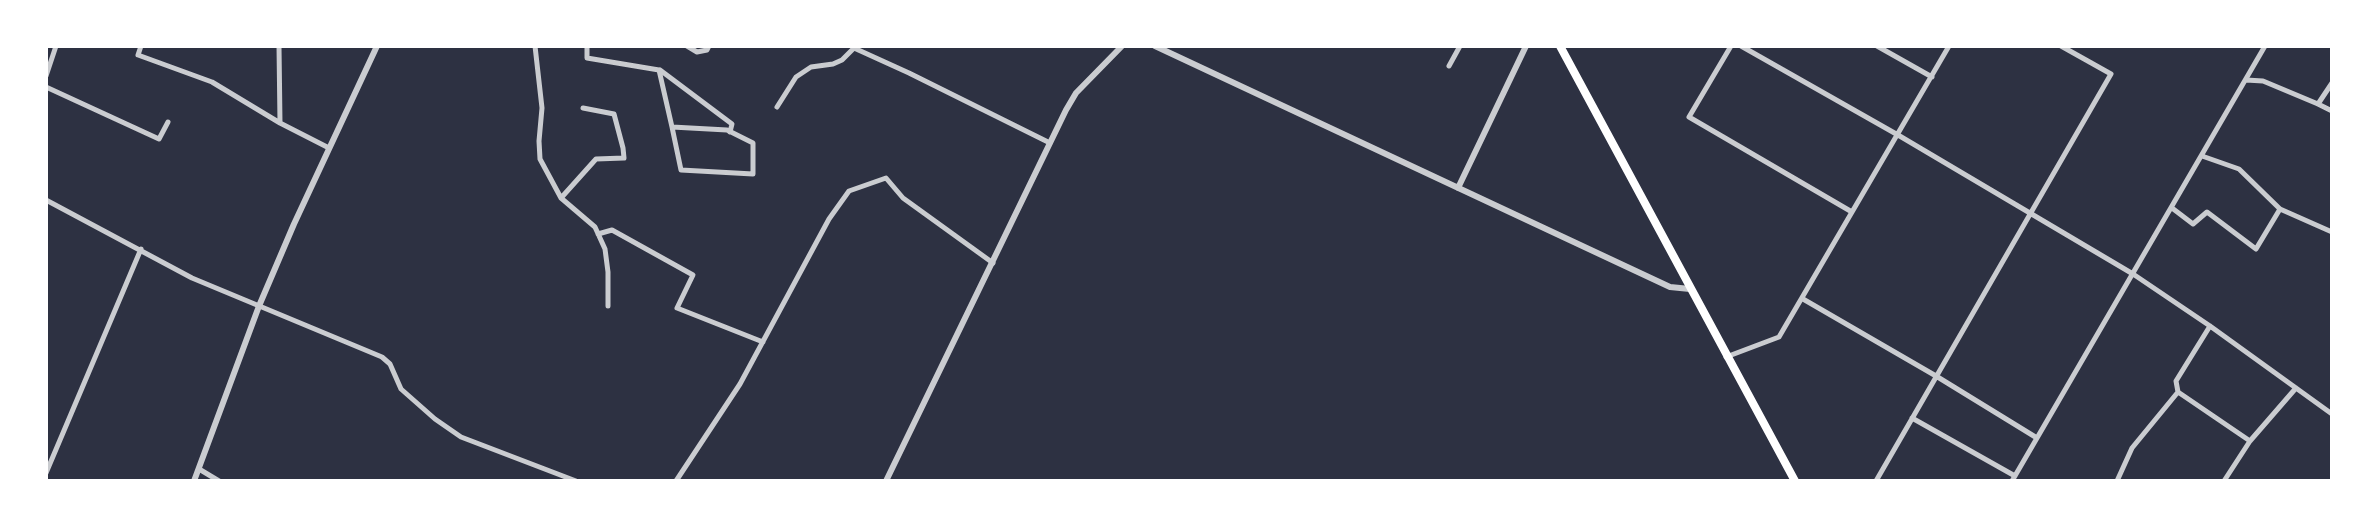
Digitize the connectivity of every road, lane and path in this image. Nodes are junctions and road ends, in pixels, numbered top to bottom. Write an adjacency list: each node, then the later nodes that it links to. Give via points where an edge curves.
1 (56, 46): 20 (street)
2 (141, 46): 33 (street, via 138,55 212,82)
3 (278, 46): 33 (street)
4 (376, 46): 38 (street)
5 (536, 46): 41 (street, via 542,108 540,159)
6 (587, 46): 22 (street, via 587,58)
7 (687, 46): 8 (street, via 697,52 707,50)
8 (709, 46)
9 (1122, 46): 37 (street, via 1076,93)
10 (1155, 46): 40 (street)
11 (1460, 46): 21 (street)
12 (1526, 46): 40 (street)
13 (1560, 46): 52 (main road)
14 (1731, 46): 45 (street, via 1690,117)
15 (1741, 46): 36 (street)
16 (1877, 46): 24 (street)
17 (1949, 46): 24 (street)
18 (2061, 46): 46 (street, via 2111,74)
19 (2266, 46): 25 (street)
20 (48, 61): 23 (street)
21 (1449, 66)
22 (659, 70): 34 (street); 35 (street, via 732,124)
23 (46, 76)
24 (1932, 78): 36 (street)
25 (2246, 80): 28 (street, via 2263,81); 39 (street)
26 (2332, 83): 28 (street)
27 (46, 87): 32 (street, via 159,139)
28 (2318, 104): 31 (street)
29 (777, 107): 37 (street, via 796,77 811,67 842,60 854,48)
30 (583, 108): 41 (street, via 614,114 624,158 596,159)
31 (2332, 111)
32 (168, 122)
33 (280, 123): 38 (street)
34 (672, 128): 35 (street); 35 (street, via 681,170 753,174 753,143)
35 (730, 132)
36 (1898, 135): 45 (street); 46 (street)
37 (1050, 143): 50 (street)
38 (330, 148): 54 (street)
39 (2202, 156): 43 (street); 44 (street, via 2239,168)
40 (1458, 188): 52 (street, via 1670,287)
41 (561, 198): 48 (street, via 595,227)
42 (46, 200): 49 (street)
43 (2172, 208): 44 (street, via 2193,224 2207,212 2256,249); 51 (street)
44 (2280, 209): 47 (street)
45 (1852, 212): 53 (street)
46 (2030, 214): 51 (street); 59 (street)
47 (2332, 232)
48 (598, 234): 55 (street, via 605,250); 57 (street, via 612,230 693,275 677,308)
49 (141, 249): 54 (street, via 192,278); 67 (street)
50 (993, 263): 57 (street, via 904,198 886,178 849,191 829,219); 74 (street)
51 (2133, 274): 56 (street); 64 (street)
52 (1690, 289): 58 (main road)
53 (1803, 299): 58 (street, via 1779,337); 59 (street)
54 (259, 306): 66 (street); 72 (street, via 382,357 390,364 402,388 435,419 461,437)
55 (608, 306)
56 (2210, 326): 60 (street); 61 (street, via 2176,381)
57 (763, 342): 73 (street, via 740,384)
58 (1726, 357): 75 (main road)
59 (1936, 376): 63 (street); 64 (street)
60 (2296, 388): 62 (street); 65 (street)
61 (2178, 392): 65 (street); 77 (street, via 2132,448)
62 (2332, 414)
63 (1912, 418): 68 (street); 76 (street)
64 (2036, 438): 68 (street)
65 (2250, 441): 69 (street)
66 (199, 469): 70 (street); 71 (street)
67 (46, 474)
68 (2014, 478)
69 (2227, 480)
70 (194, 481)
71 (219, 481)
72 (576, 481)
73 (676, 481)
74 (886, 481)
75 (1794, 481)
76 (1876, 481)
77 (2117, 481)

